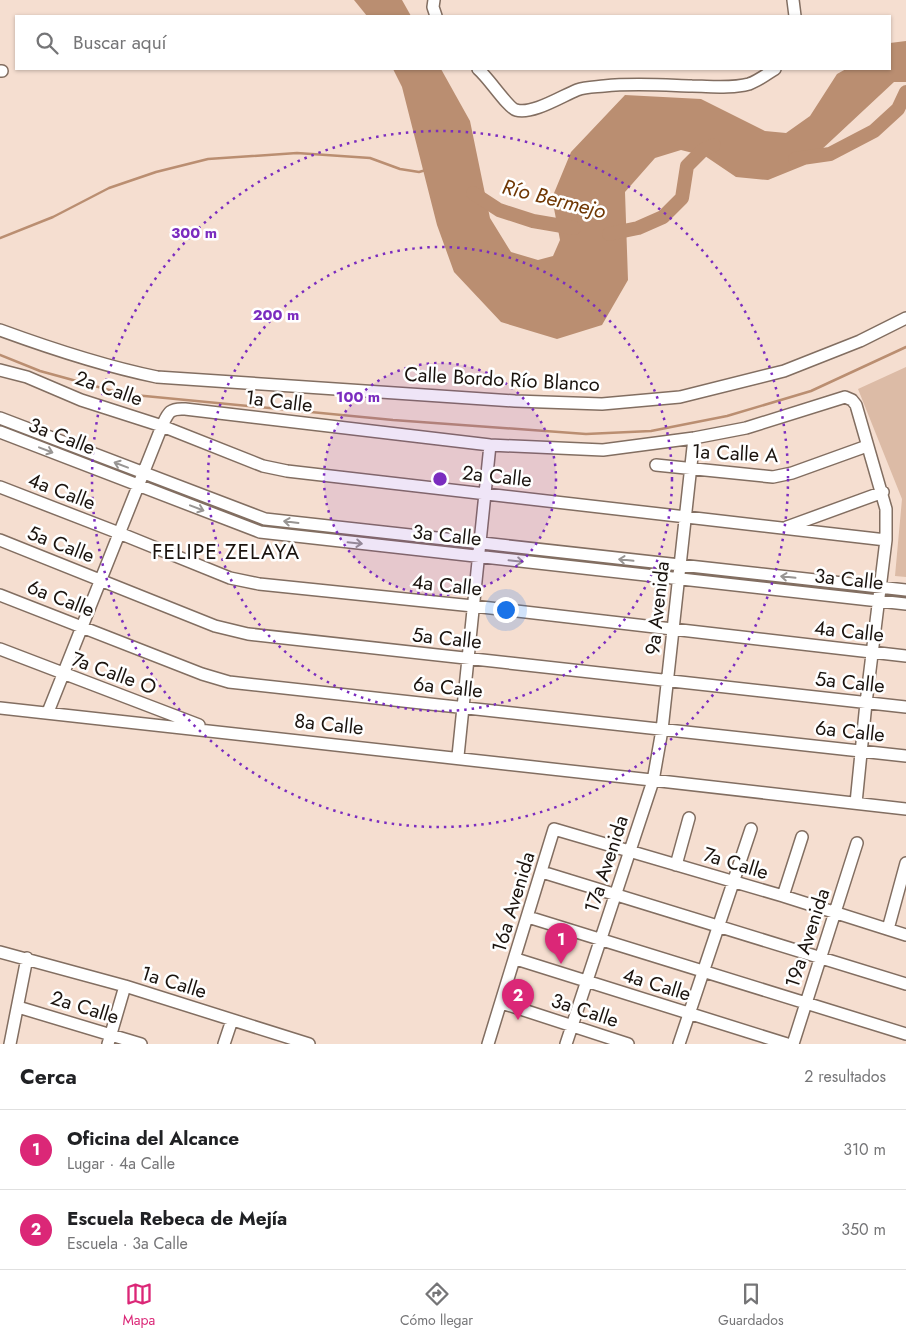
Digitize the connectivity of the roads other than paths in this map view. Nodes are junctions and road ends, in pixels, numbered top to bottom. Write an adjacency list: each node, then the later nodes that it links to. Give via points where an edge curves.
1 (434, 0): 3 (street)
2 (793, 0): 4 (street)
3 (436, 15)
4 (795, 15)
5 (479, 70): 6 (street, via 508,105 521,111 531,110 579,89 643,84 749,84)
6 (774, 70)
7 (906, 318): 8 (street, Calle Bordo Río Blanco, via 860,341 784,371 680,397 602,404 157,378 95,363)
8 (0, 330)
9 (0, 370): 11 (street, 2a Calle)
10 (0, 418): 18 (street, 3a Calle, one-way to 10)
11 (162, 426): 14 (street, 1a Calle, via 172,410 185,409); 18 (street); 22 (street, 2a Calle, via 263,466)
12 (0, 432): 19 (street, 3a Calle, one-way to 19)
13 (694, 438): 14 (street, via 603,450); 15 (street, via 746,428 845,397 856,405); 17 (street, 9a Avenida)
14 (490, 444): 22 (street)
15 (867, 446): 17 (street, 1a Calle A, via 773,477); 21 (street)
16 (656, 466): 17 (street, 1a Calle A)
17 (690, 470): 23 (street, 9a Avenida)
18 (144, 474): 19 (street); 28 (street, 3a Calle, one-way to 18, via 265,519)
19 (139, 486): 25 (street); 29 (street, 3a Calle, one-way to 29, via 260,532)
20 (0, 487): 25 (street, 4a Calle)
21 (883, 492): 24 (street); 27 (street)
22 (484, 494): 23 (street, 2a Calle); 28 (street)
23 (685, 516): 24 (street, 2a Calle); 30 (street, 9a Avenida)
24 (786, 527): 27 (street, 2a Calle)
25 (119, 533): 31 (street); 38 (street, 4a Calle, via 230,578 259,584)
26 (0, 540): 31 (street, 5a Calle)
27 (886, 540): 33 (street)
28 (479, 544): 29 (street); 30 (street, 3a Calle, one-way to 28)
29 (479, 557): 32 (street, 3a Calle, one-way to 32); 38 (street)
30 (680, 566): 32 (street, 9a Avenida); 33 (street, 3a Calle, one-way to 30)
31 (100, 579): 39 (street); 44 (street, 5a Calle, via 215,626 248,634)
32 (679, 580): 36 (street, 3a Calle); 40 (street, 9a Avenida)
33 (880, 587): 34 (street, 3a Calle); 36 (street)
34 (906, 590)
35 (0, 594): 39 (street, 6a Calle)
36 (878, 601): 37 (street, 3a Calle); 42 (street)
37 (906, 604)
38 (473, 606): 40 (street, 4a Calle); 44 (street)
39 (82, 626): 45 (street); 48 (street, 6a Calle, via 229,682)
40 (674, 630): 42 (street, 4a Calle); 46 (street, 9a Avenida)
41 (0, 649): 45 (street, 7a Calle O)
42 (872, 653): 43 (street, 4a Calle); 47 (street)
43 (906, 656)
44 (468, 659): 46 (street, 5a Calle); 48 (street)
45 (63, 674): 51 (street); 53 (street, 7a Calle O)
46 (668, 681): 47 (street, 5a Calle); 52 (street, 9a Avenida)
47 (866, 702): 49 (street, 5a Calle); 54 (street)
48 (462, 707): 52 (street, 6a Calle); 55 (street)
49 (906, 707)
50 (0, 708): 51 (street, 8a Calle)
51 (48, 712): 53 (street, 8a Calle)
52 (662, 730): 54 (street, 6a Calle); 57 (street, 9a Avenida)
53 (215, 731): 55 (street, 8a Calle)
54 (862, 751): 56 (street, 6a Calle); 58 (street)
55 (458, 756): 57 (street, 8a Calle)
56 (906, 756)
57 (653, 781): 58 (street, 8a Calle); 65 (street, 17a Avenida)
58 (856, 803): 59 (street, 8a Calle)
59 (906, 808)
60 (689, 818): 67 (street)
61 (554, 829): 65 (street, 7a Calle); 68 (street, 16a Avenida)
62 (751, 829): 69 (street)
63 (802, 837): 71 (street)
64 (857, 843): 72 (street, 19a Avenida)
65 (630, 851): 67 (street, 7a Calle); 70 (street, 17a Avenida)
66 (906, 863): 75 (street)
67 (676, 864): 69 (street, 7a Calle)
68 (542, 872): 70 (street); 73 (street, 16a Avenida)
69 (734, 882): 71 (street, 7a Calle); 74 (street)
70 (615, 896): 74 (street); 77 (street, 17a Avenida)
71 (783, 896): 72 (street, 7a Calle)
72 (835, 913): 75 (street, 7a Calle); 79 (street, 19a Avenida)
73 (528, 917): 77 (street); 81 (street, 16a Avenida)
74 (718, 927): 79 (street); 82 (street)
75 (888, 929): 76 (street, 7a Calle)
76 (906, 935)
77 (601, 939): 82 (street); 83 (street, 17a Avenida)
78 (0, 952): 80 (street)
79 (821, 957): 84 (street); 87 (street, 19a Avenida)
80 (27, 958): 85 (street, 1a Calle); 88 (street)
81 (516, 959): 83 (street, 4a Calle); 86 (street, 16a Avenida)
82 (704, 971): 87 (street); 89 (street)
83 (587, 981): 89 (street, 4a Calle); 91 (street, 17a Avenida)
84 (906, 984)
85 (125, 986): 90 (street, 1a Calle); 93 (street)
86 (502, 1003): 91 (street, 3a Calle); 98 (street, 16a Avenida)
87 (806, 1003): 92 (street); 103 (street, 19a Avenida)
88 (18, 1007): 93 (street, 2a Calle); 94 (street)
89 (690, 1013): 101 (street); 102 (street, 4a Calle)
90 (232, 1020): 96 (street); 97 (street, 1a Calle)
91 (572, 1026): 99 (street, 17a Avenida); 100 (street, 3a Calle)
92 (906, 1034)
93 (110, 1039): 95 (street, 2a Calle)
94 (10, 1044)
95 (142, 1044)
96 (224, 1044)
97 (309, 1044)
98 (488, 1044)
99 (566, 1044)
100 (628, 1044)
101 (680, 1044)
102 (788, 1044)
103 (793, 1044)

